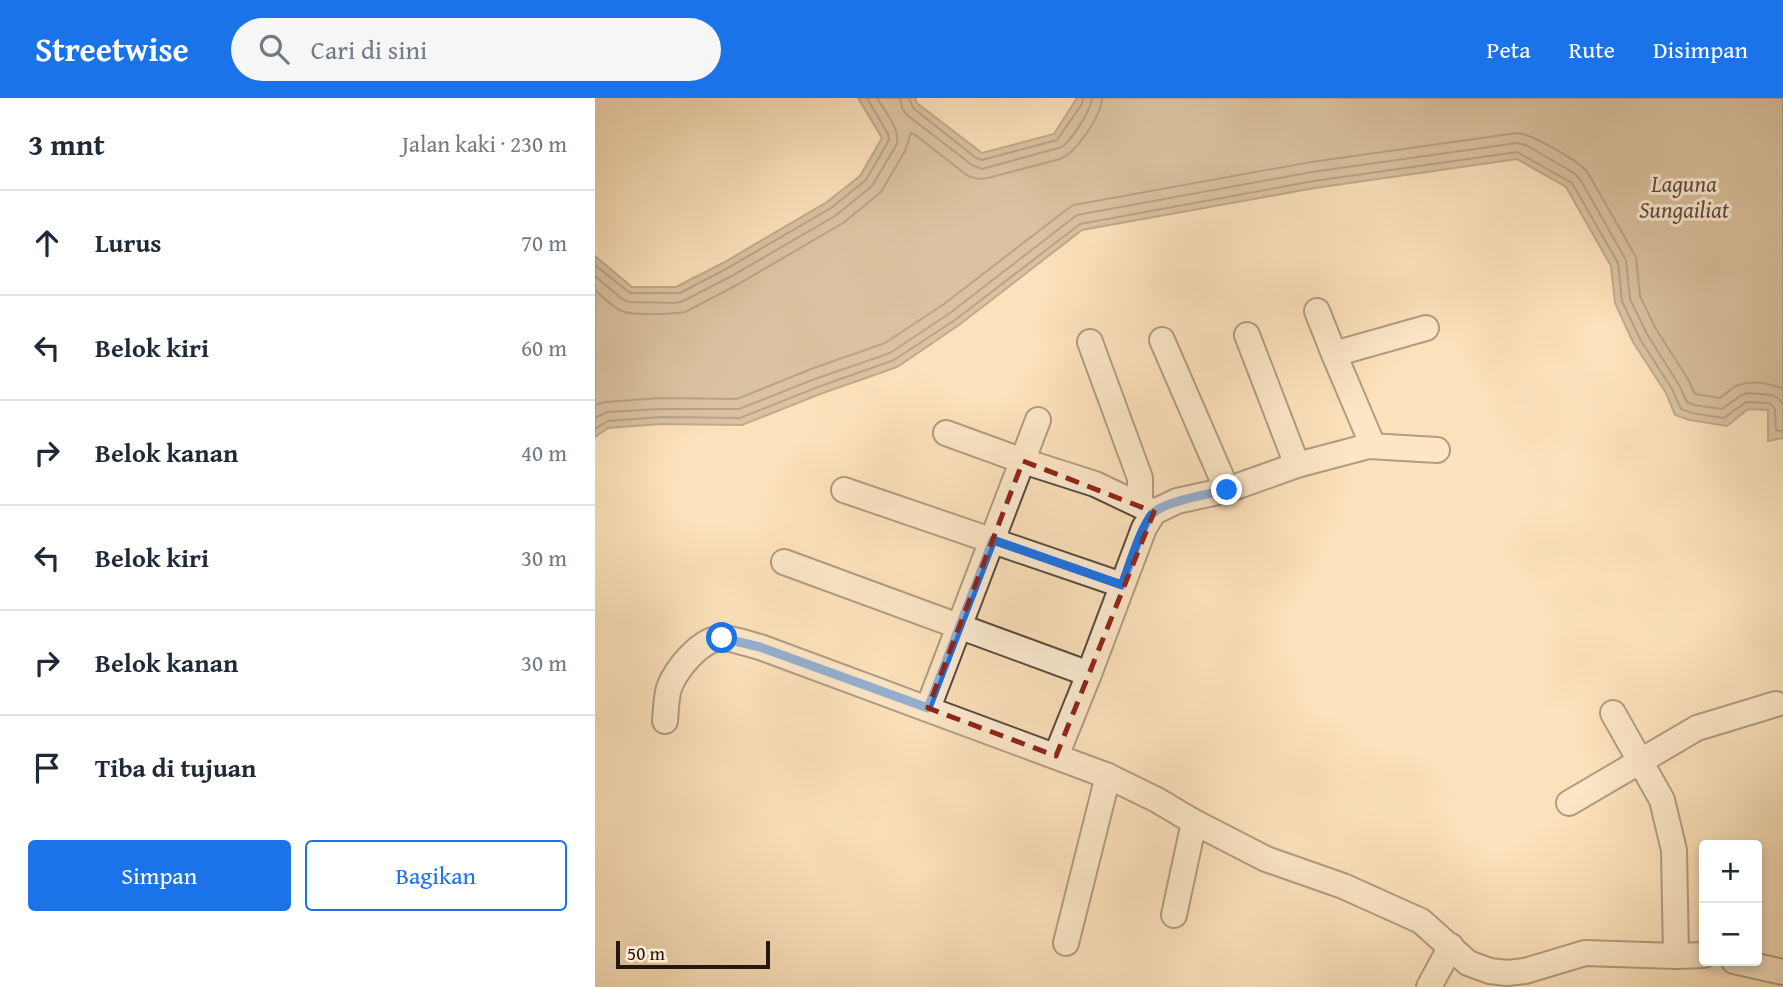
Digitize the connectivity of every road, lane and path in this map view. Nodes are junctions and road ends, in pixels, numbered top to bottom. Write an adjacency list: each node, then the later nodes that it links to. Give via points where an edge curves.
1 (1317, 311): 6 (street)
2 (1426, 328): 6 (street)
3 (1247, 335): 12 (street)
4 (1162, 340): 14 (street)
5 (1090, 342): 15 (street)
6 (1334, 354): 9 (street)
7 (1038, 420): 11 (street)
8 (946, 433): 11 (street)
9 (1373, 446): 10 (street); 12 (street)
10 (1437, 450)
11 (1023, 461): 15 (street, via 1094,484); 16 (street)
12 (1297, 466): 14 (street)
13 (844, 490): 16 (street)
14 (1227, 490): 15 (street)
15 (1147, 508): 18 (street)
16 (993, 540): 18 (street); 19 (street)
17 (784, 562): 19 (street)
18 (1122, 585): 20 (street)
19 (959, 626): 20 (street); 22 (street)
20 (1089, 674): 25 (street)
21 (1776, 704): 26 (street, via 1697,727)
22 (928, 708): 24 (street, via 760,647 722,638 708,641 675,674); 25 (street)
23 (1613, 713): 26 (street)
24 (665, 721)
25 (1056, 756): 27 (street)
26 (1640, 761): 28 (street); 34 (street, via 1662,800 1674,850)
27 (1108, 776): 29 (street); 31 (street)
28 (1569, 803)
29 (1193, 822): 30 (street); 32 (street, via 1266,859 1343,886 1421,921)
30 (1174, 915)
31 (1066, 943)
32 (1451, 946): 34 (street, via 1468,963 1507,973 1585,953); 37 (street)
33 (1699, 955): 34 (street)
34 (1676, 956)
35 (1756, 966): 36 (street)
36 (1783, 972)
37 (1429, 987)

